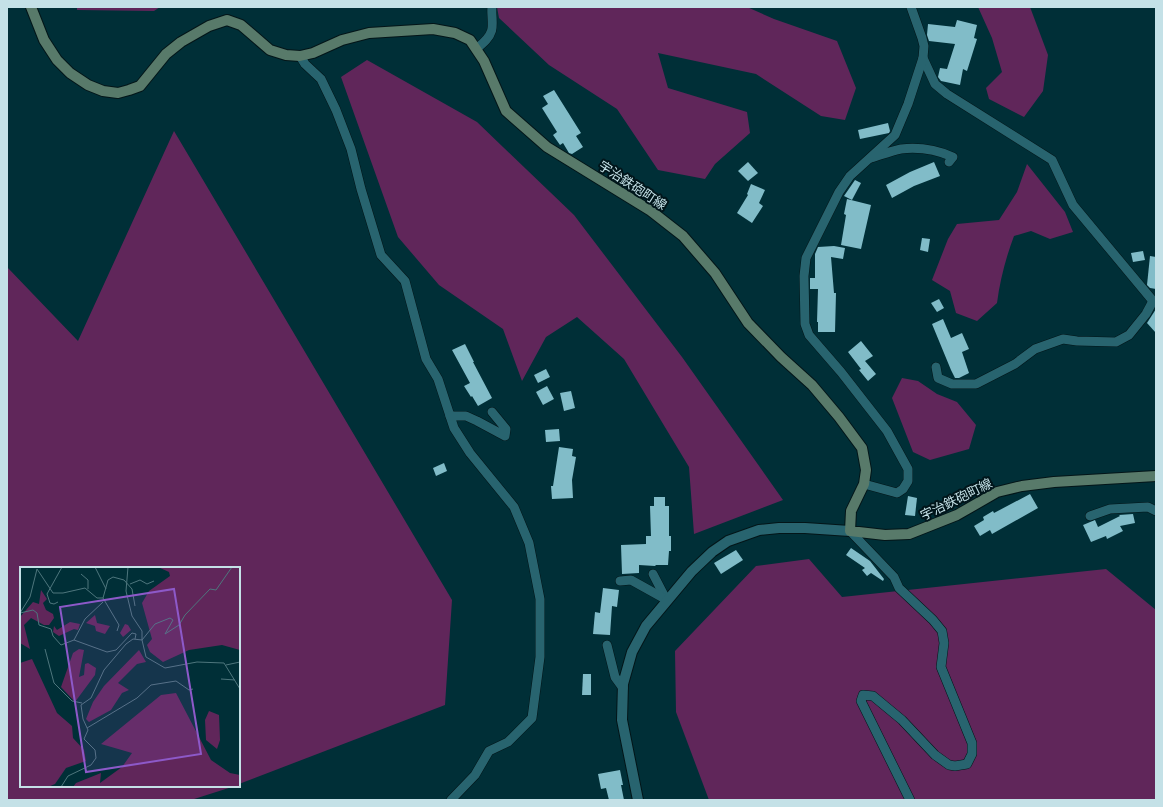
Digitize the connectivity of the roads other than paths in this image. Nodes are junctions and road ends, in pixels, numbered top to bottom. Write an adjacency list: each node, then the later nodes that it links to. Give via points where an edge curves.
1 (31, 7): 5 (main road, 宇治鉄砲町線, via 44,40 57,60 70,73 103,91 118,93 140,86 166,54 181,42 209,26 227,20 241,25 270,50)
2 (492, 7): 4 (street, via 492,31)
3 (911, 7): 6 (street, via 924,46)
4 (476, 49): 5 (main road, 宇治鉄砲町線, via 470,40 455,33 432,29 369,33 342,40 313,54); 14 (main road, 宇治鉄砲町線, via 506,111 547,146 651,211 683,236 715,273 748,323 812,385 862,448 866,470)
5 (300, 56): 12 (street, via 321,79 336,110 351,149 382,255 405,281 426,359 438,379)
6 (923, 58): 7 (street, via 895,135); 9 (street, via 935,84 947,94 1052,160 1073,205)
7 (868, 159): 8 (street, via 901,149 923,149 953,156); 14 (street, via 850,176 839,192 806,258 804,276 805,324 809,335 887,431 908,469 908,482 897,493)
8 (950, 162)
9 (1154, 302): 10 (street, via 1129,336 1116,342 1063,339 1035,349 1015,364 976,384 952,384 938,378)
10 (936, 367)
11 (492, 412): 12 (street, via 506,429 505,436 466,416)
12 (450, 416): 23 (street, via 454,428 470,453 514,507 529,543 540,599 540,656 532,718 508,742 489,751 475,775)
13 (1156, 476): 17 (main road, 宇治鉄砲町線, via 1022,486 997,492 957,514 909,534 885,535)
14 (864, 484): 17 (main road, 宇治鉄砲町線, via 851,511)
15 (1156, 511): 16 (street, via 1148,507 1110,509)
16 (1090, 516)
17 (850, 531): 20 (street, via 779,528 743,535 712,552); 25 (street, via 894,577 899,588 942,631 944,643 941,667 972,742 972,754 966,764 949,765 935,755 902,720 873,696 863,695 861,701 866,714)
18 (653, 574): 20 (street)
19 (620, 581): 20 (street, via 631,580)
20 (667, 600): 22 (street, via 646,626 632,652)
21 (607, 645): 22 (street, via 615,677)
22 (622, 688): 24 (street, via 622,720)
23 (451, 800)
24 (638, 800)
25 (910, 800)

